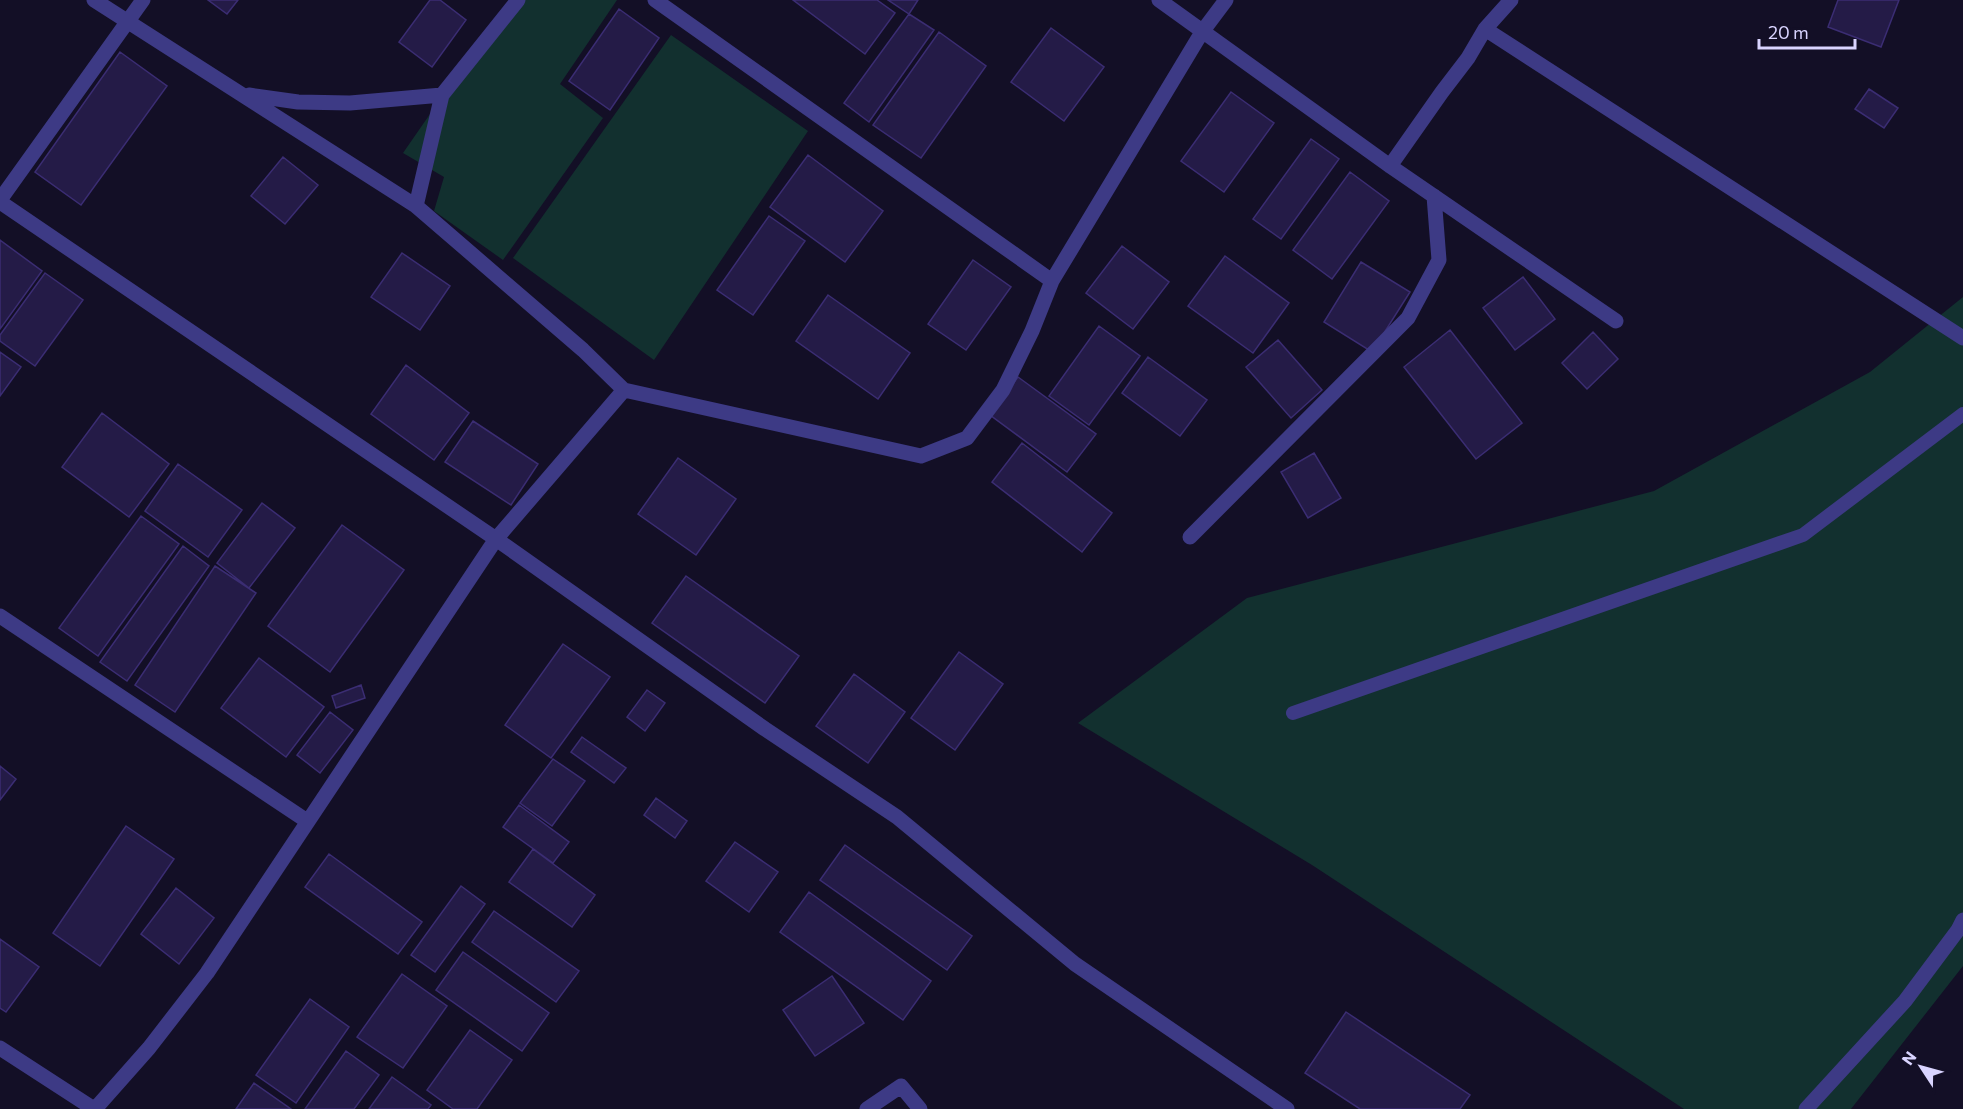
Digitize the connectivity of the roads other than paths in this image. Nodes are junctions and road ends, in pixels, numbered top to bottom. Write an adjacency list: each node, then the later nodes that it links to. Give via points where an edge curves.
1 (94, 0): 8 (street)
2 (143, 0): 8 (street)
3 (518, 0): 12 (street)
4 (655, 0): 17 (street)
5 (1159, 0): 10 (street)
6 (1226, 0): 10 (street)
7 (1511, 0): 9 (street)
8 (128, 22): 11 (street); 15 (street)
9 (1485, 29): 13 (street); 19 (street)
10 (1202, 32): 13 (street); 17 (street)
11 (243, 94): 12 (street, via 298,102 350,103); 16 (street)
12 (442, 95): 16 (street)
13 (1390, 166): 14 (street)
14 (1434, 196): 18 (street); 22 (street, via 1440,260 1408,318)
15 (0, 201): 23 (street)
16 (416, 206): 20 (street)
17 (1052, 281): 20 (street, via 1003,390 967,438 921,456)
18 (1616, 321)
19 (1963, 338)
20 (624, 390): 23 (street)
21 (1963, 414): 25 (lane, via 1803,535)
22 (1190, 537)
23 (496, 539): 26 (street); 32 (street, via 897,817 1075,964)
24 (0, 616): 26 (street)
25 (1293, 712)
26 (307, 821): 29 (street, via 207,973)
27 (1963, 920): 33 (street, via 1905,1001)
28 (0, 1048): 29 (street)
29 (95, 1109)
30 (867, 1109): 31 (street, via 902,1086)
31 (920, 1109)
32 (1287, 1109)
33 (1806, 1109)

